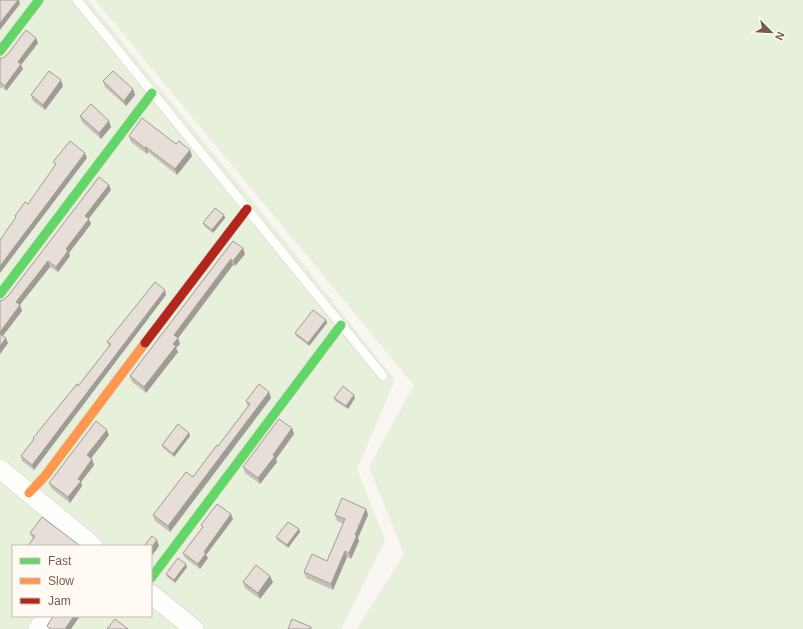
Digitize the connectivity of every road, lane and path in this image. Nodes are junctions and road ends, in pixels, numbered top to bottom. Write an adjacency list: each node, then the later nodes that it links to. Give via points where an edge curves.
1 (39, 0): 3 (street)
2 (77, 0): 4 (lane)
3 (0, 51)
4 (152, 93): 5 (lane); 6 (street)
5 (247, 209): 7 (lane); 10 (street, via 45,476)
6 (0, 294)
7 (342, 325): 8 (lane); 12 (street)
8 (383, 376)
9 (0, 469): 10 (street)
10 (29, 493): 11 (street)
11 (92, 545)
12 (152, 577)
13 (152, 595): 16 (street)
14 (45, 617): 15 (street)
15 (38, 629)
16 (194, 629)

